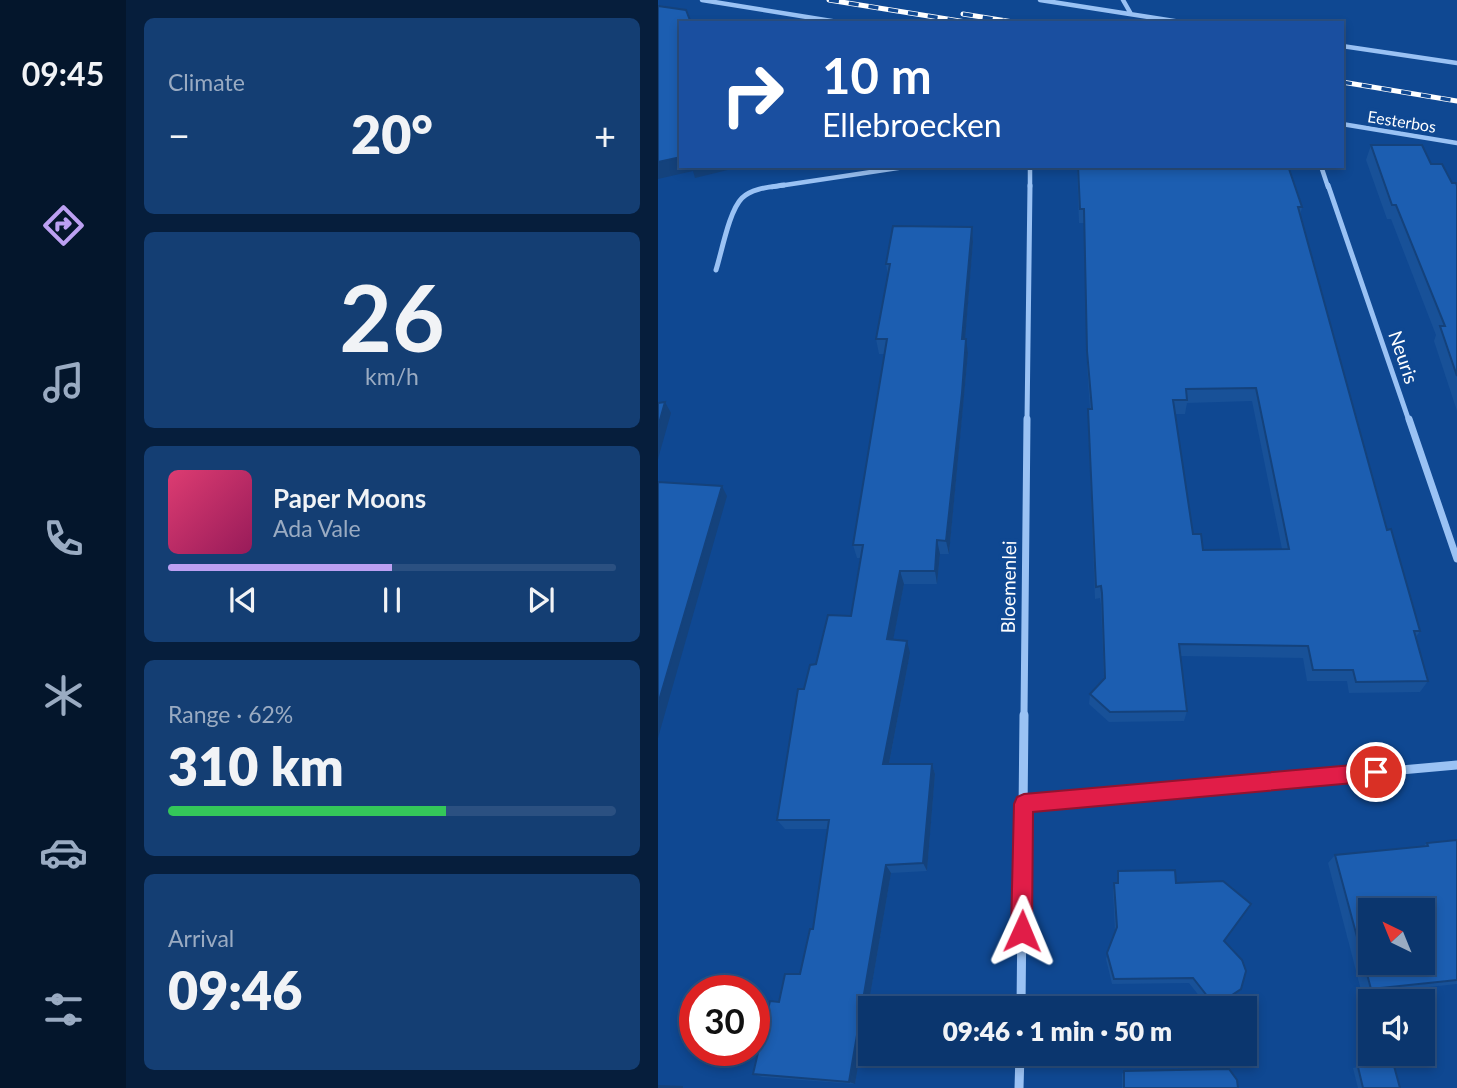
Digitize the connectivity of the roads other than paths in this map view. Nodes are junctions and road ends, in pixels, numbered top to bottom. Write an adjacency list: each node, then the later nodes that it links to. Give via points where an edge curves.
1 (702, 0): 6 (street)
2 (1040, 0): 4 (street)
3 (1123, 0): 5 (street)
4 (1056, 1): 5 (street)
5 (1131, 14): 7 (street)
6 (832, 21)
7 (1175, 21)
8 (1344, 46): 9 (street)
9 (1457, 63)
10 (1344, 124): 11 (street, Eesterbos)
11 (1457, 143)
12 (897, 168): 15 (street, via 762,188 743,197 734,211)
13 (1030, 168): 18 (street, Bloemenlei)
14 (1322, 168): 16 (street, Neuris)
15 (716, 271)
16 (1457, 559)
17 (1457, 765): 18 (street)
18 (1024, 804): 19 (street, Bloemenlei)
19 (1020, 996)
20 (1020, 1066): 21 (street)
21 (1019, 1088)

